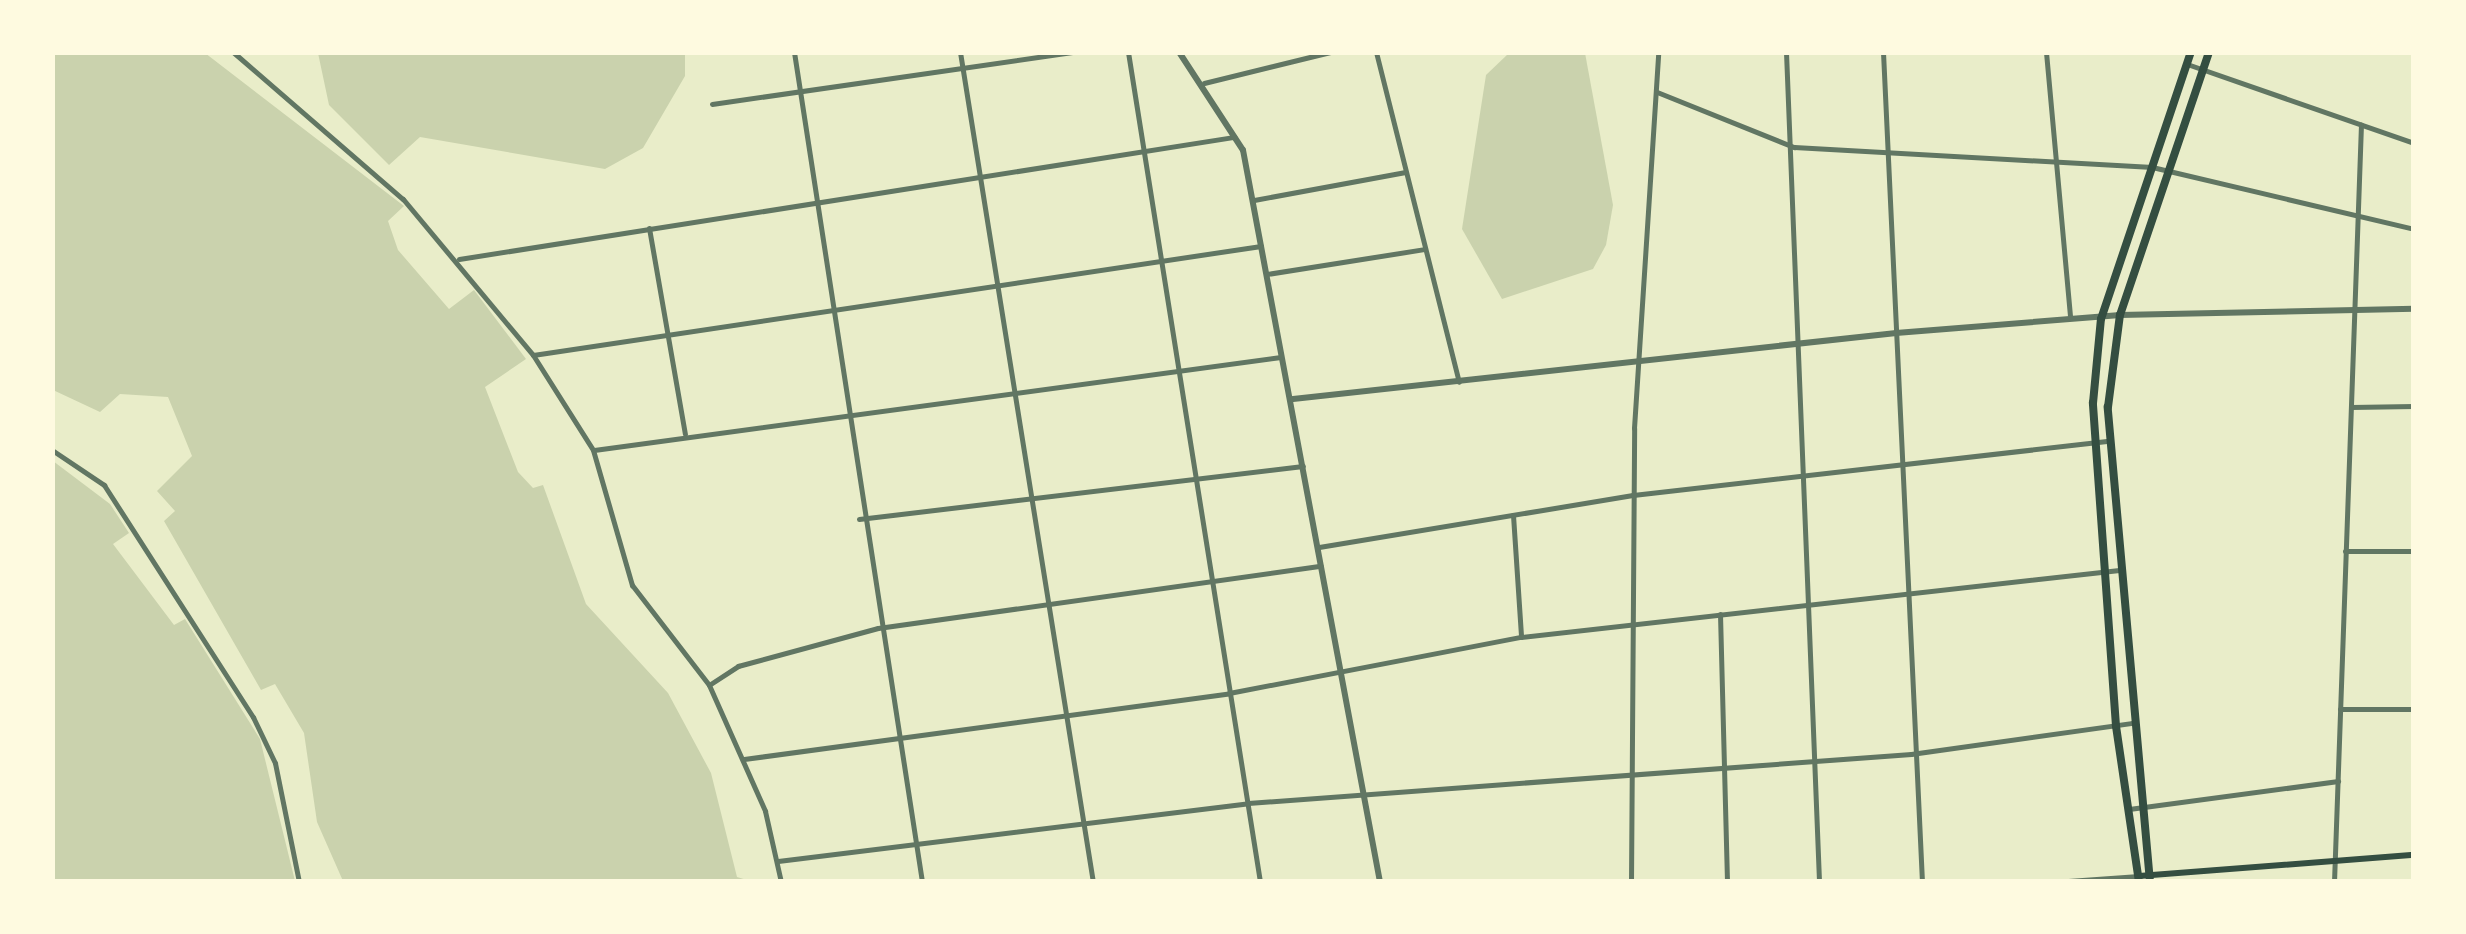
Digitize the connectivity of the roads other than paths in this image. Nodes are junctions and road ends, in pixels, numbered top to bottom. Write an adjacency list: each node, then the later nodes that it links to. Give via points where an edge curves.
1 (233, 52): 40 (street)
2 (794, 52): 20 (street)
3 (960, 52): 17 (street)
4 (1072, 52): 17 (street)
5 (1128, 52): 27 (street)
6 (1179, 52): 18 (street)
7 (1330, 52): 18 (street)
8 (1376, 52): 30 (street)
9 (1658, 52): 19 (street)
10 (1786, 52): 25 (street)
11 (1883, 52): 26 (street)
12 (2046, 52): 28 (street)
13 (2191, 52): 15 (main road)
14 (2208, 52): 16 (main road)
15 (2187, 64): 16 (street); 29 (main road)
16 (2202, 69): 22 (street); 31 (main road)
17 (962, 70): 20 (street); 32 (street)
18 (1204, 83): 23 (street)
19 (1657, 92): 25 (street); 55 (street)
20 (801, 96): 21 (street); 33 (street)
21 (712, 104)
22 (2361, 124): 24 (street); 35 (street)
23 (1237, 137): 27 (street); 34 (street)
24 (2414, 143)
25 (1794, 147): 26 (street); 52 (street)
26 (1889, 152): 28 (street); 51 (street)
27 (1144, 153): 32 (street); 41 (street)
28 (2054, 159): 29 (street); 49 (street)
29 (2152, 167): 31 (street); 48 (main road)
30 (1404, 172): 34 (street); 39 (street)
31 (2164, 173): 35 (street); 47 (main road)
32 (980, 176): 33 (street); 43 (street)
33 (816, 200): 36 (street); 44 (street)
34 (1254, 200): 38 (street)
35 (2355, 215): 37 (street); 45 (street)
36 (649, 228): 40 (street); 50 (street)
37 (2414, 228)
38 (1260, 246): 41 (street); 42 (street)
39 (1424, 248): 42 (street); 57 (street)
40 (458, 259): 53 (street)
41 (1161, 260): 43 (street); 56 (street)
42 (1267, 274): 54 (street)
43 (996, 284): 44 (street); 58 (street)
44 (828, 307): 50 (street); 62 (street)
45 (2351, 310): 46 (street); 47 (street); 61 (street)
46 (2414, 310)
47 (2120, 315): 48 (street); 65 (main road)
48 (2101, 319): 49 (street); 64 (main road)
49 (2070, 321): 51 (street)
50 (665, 330): 53 (street); 63 (street)
51 (1896, 333): 52 (street); 68 (street)
52 (1792, 347): 55 (street); 71 (street)
53 (533, 355): 67 (street)
54 (1284, 356): 56 (street); 59 (street)
55 (1637, 363): 57 (street); 72 (street)
56 (1175, 367): 58 (street); 70 (street)
57 (1459, 382): 59 (street)
58 (1010, 393): 62 (street); 73 (street)
59 (1293, 399): 69 (street)
60 (2414, 406): 61 (street)
61 (2351, 407): 77 (street)
62 (844, 417): 63 (street); 75 (street)
63 (685, 434): 67 (street)
64 (2095, 441): 65 (street); 68 (street); 81 (main road)
65 (2109, 441): 80 (main road)
66 (52, 450): 116 (street, via 104,485 253,717 275,763)
67 (593, 450): 91 (street, via 632,585)
68 (1903, 464): 71 (street); 83 (street)
69 (1305, 466): 70 (street); 76 (street)
70 (1191, 474): 73 (street); 82 (street)
71 (1799, 474): 72 (street); 84 (street)
72 (1634, 496): 74 (street); 87 (street)
73 (1025, 499): 75 (street); 85 (street)
74 (1513, 514): 76 (street); 89 (street)
75 (859, 519): 88 (street)
76 (1319, 547): 79 (street)
77 (2345, 551): 78 (street); 93 (street)
78 (2414, 551)
79 (1321, 566): 82 (street); 90 (street)
80 (2119, 570): 81 (street); 96 (main road)
81 (2102, 572): 83 (street); 97 (main road)
82 (1207, 584): 85 (street); 92 (street)
83 (1904, 594): 84 (street); 99 (street)
84 (1808, 604): 86 (street); 101 (street)
85 (1042, 606): 88 (street); 94 (street)
86 (1720, 614): 87 (street); 102 (street)
87 (1633, 623): 89 (street); 103 (street)
88 (878, 628): 91 (street, via 738,666); 98 (street)
89 (1521, 637): 90 (street)
90 (1340, 672): 92 (street); 105 (street)
91 (709, 685): 100 (street)
92 (1229, 693): 94 (street); 106 (street)
93 (2340, 709): 95 (street); 104 (street)
94 (1061, 710): 98 (street); 109 (street)
95 (2414, 710)
96 (2131, 723): 97 (street); 107 (main road)
97 (2116, 726): 99 (street); 108 (main road)
98 (900, 736): 100 (street); 110 (street)
99 (1911, 754): 101 (street); 125 (street)
100 (744, 759): 112 (street)
101 (1812, 762): 102 (street); 124 (street)
102 (1725, 766): 103 (street); 123 (street)
103 (1632, 772): 105 (street); 122 (street)
104 (2338, 780): 107 (street); 113 (street)
105 (1365, 799): 106 (street); 121 (street)
106 (1248, 803): 109 (street); 120 (street)
107 (2142, 808): 108 (street); 115 (main road)
108 (2126, 809): 114 (main road)
109 (1084, 824): 110 (street); 119 (street)
110 (915, 844): 112 (street); 118 (street)
111 (2414, 854): 113 (main road)
112 (778, 861): 117 (street)
113 (2335, 862): 115 (main road); 127 (street)
114 (2139, 879): 115 (main road); 126 (street)
115 (2150, 880)
116 (299, 882)
117 (781, 882)
118 (922, 882)
119 (1093, 882)
120 (1260, 882)
121 (1380, 882)
122 (1631, 882)
123 (1727, 882)
124 (1820, 882)
125 (1922, 882)
126 (2054, 882)
127 (2334, 882)

